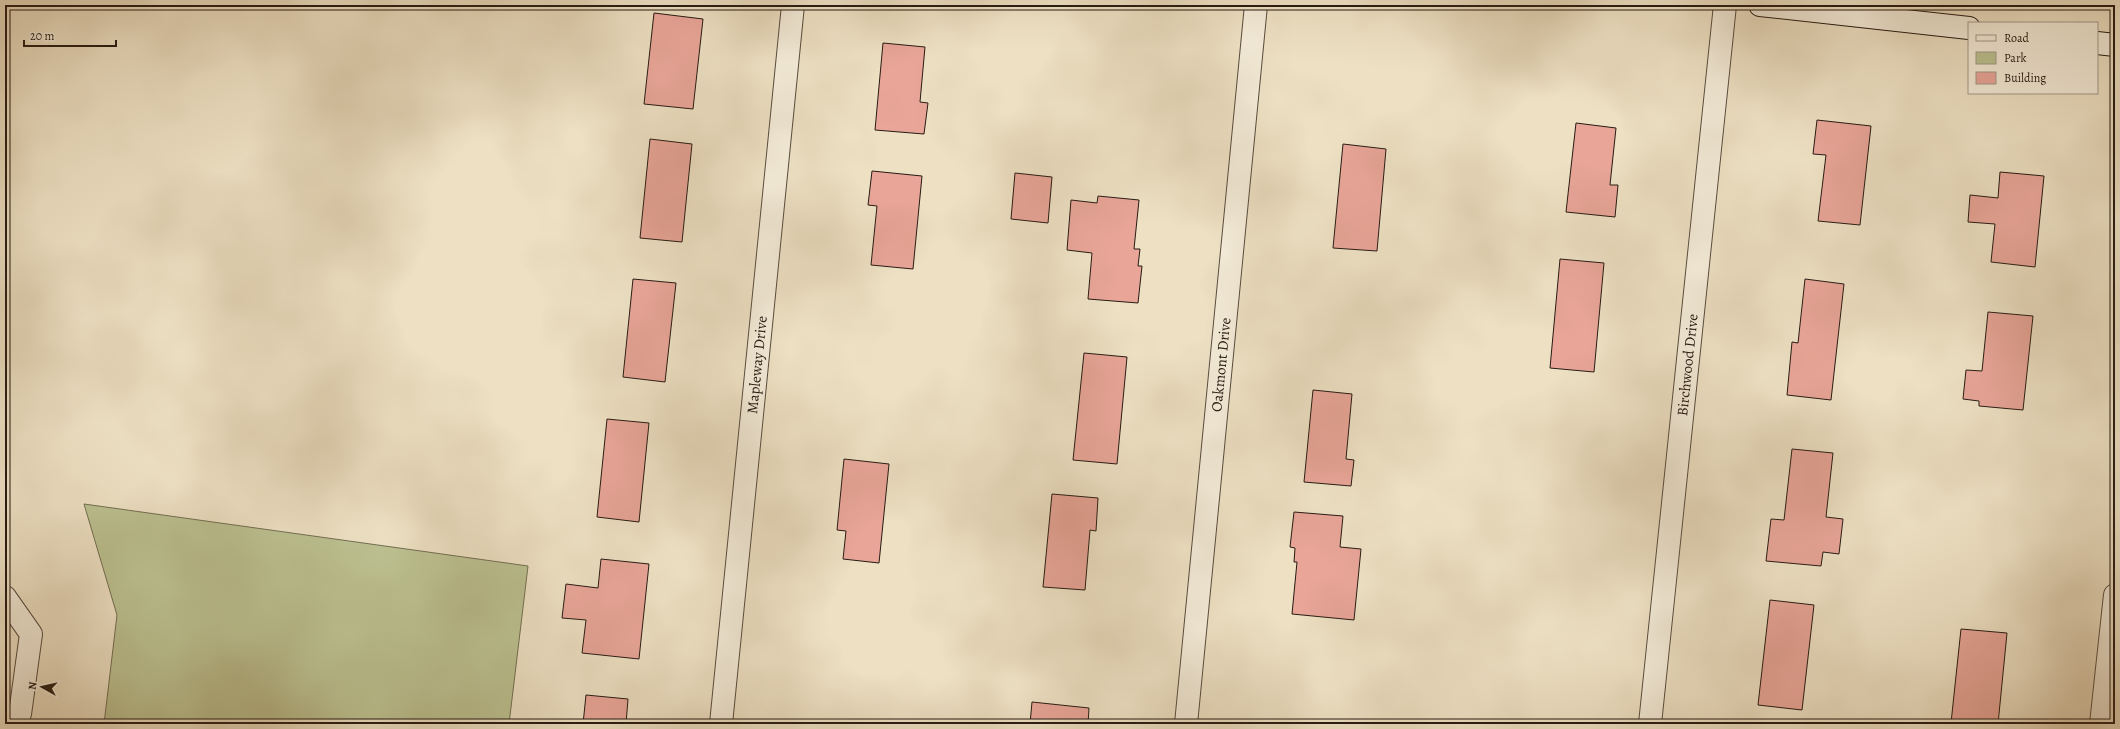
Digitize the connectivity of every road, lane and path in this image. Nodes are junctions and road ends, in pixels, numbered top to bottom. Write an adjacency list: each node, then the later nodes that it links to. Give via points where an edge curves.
1 (793, 5): 11 (street, Mapleway Drive)
2 (1256, 5): 12 (street, Oakmont Drive)
3 (1725, 5): 13 (street, Birchwood Drive)
4 (1760, 5): 5 (street)
5 (1968, 28)
6 (2098, 43): 7 (street)
7 (2115, 45)
8 (2115, 595): 14 (street)
9 (5, 597): 10 (street, via 31,634 20,714)
10 (11, 724)
11 (721, 724)
12 (1186, 724)
13 (1650, 724)
14 (2101, 724)

